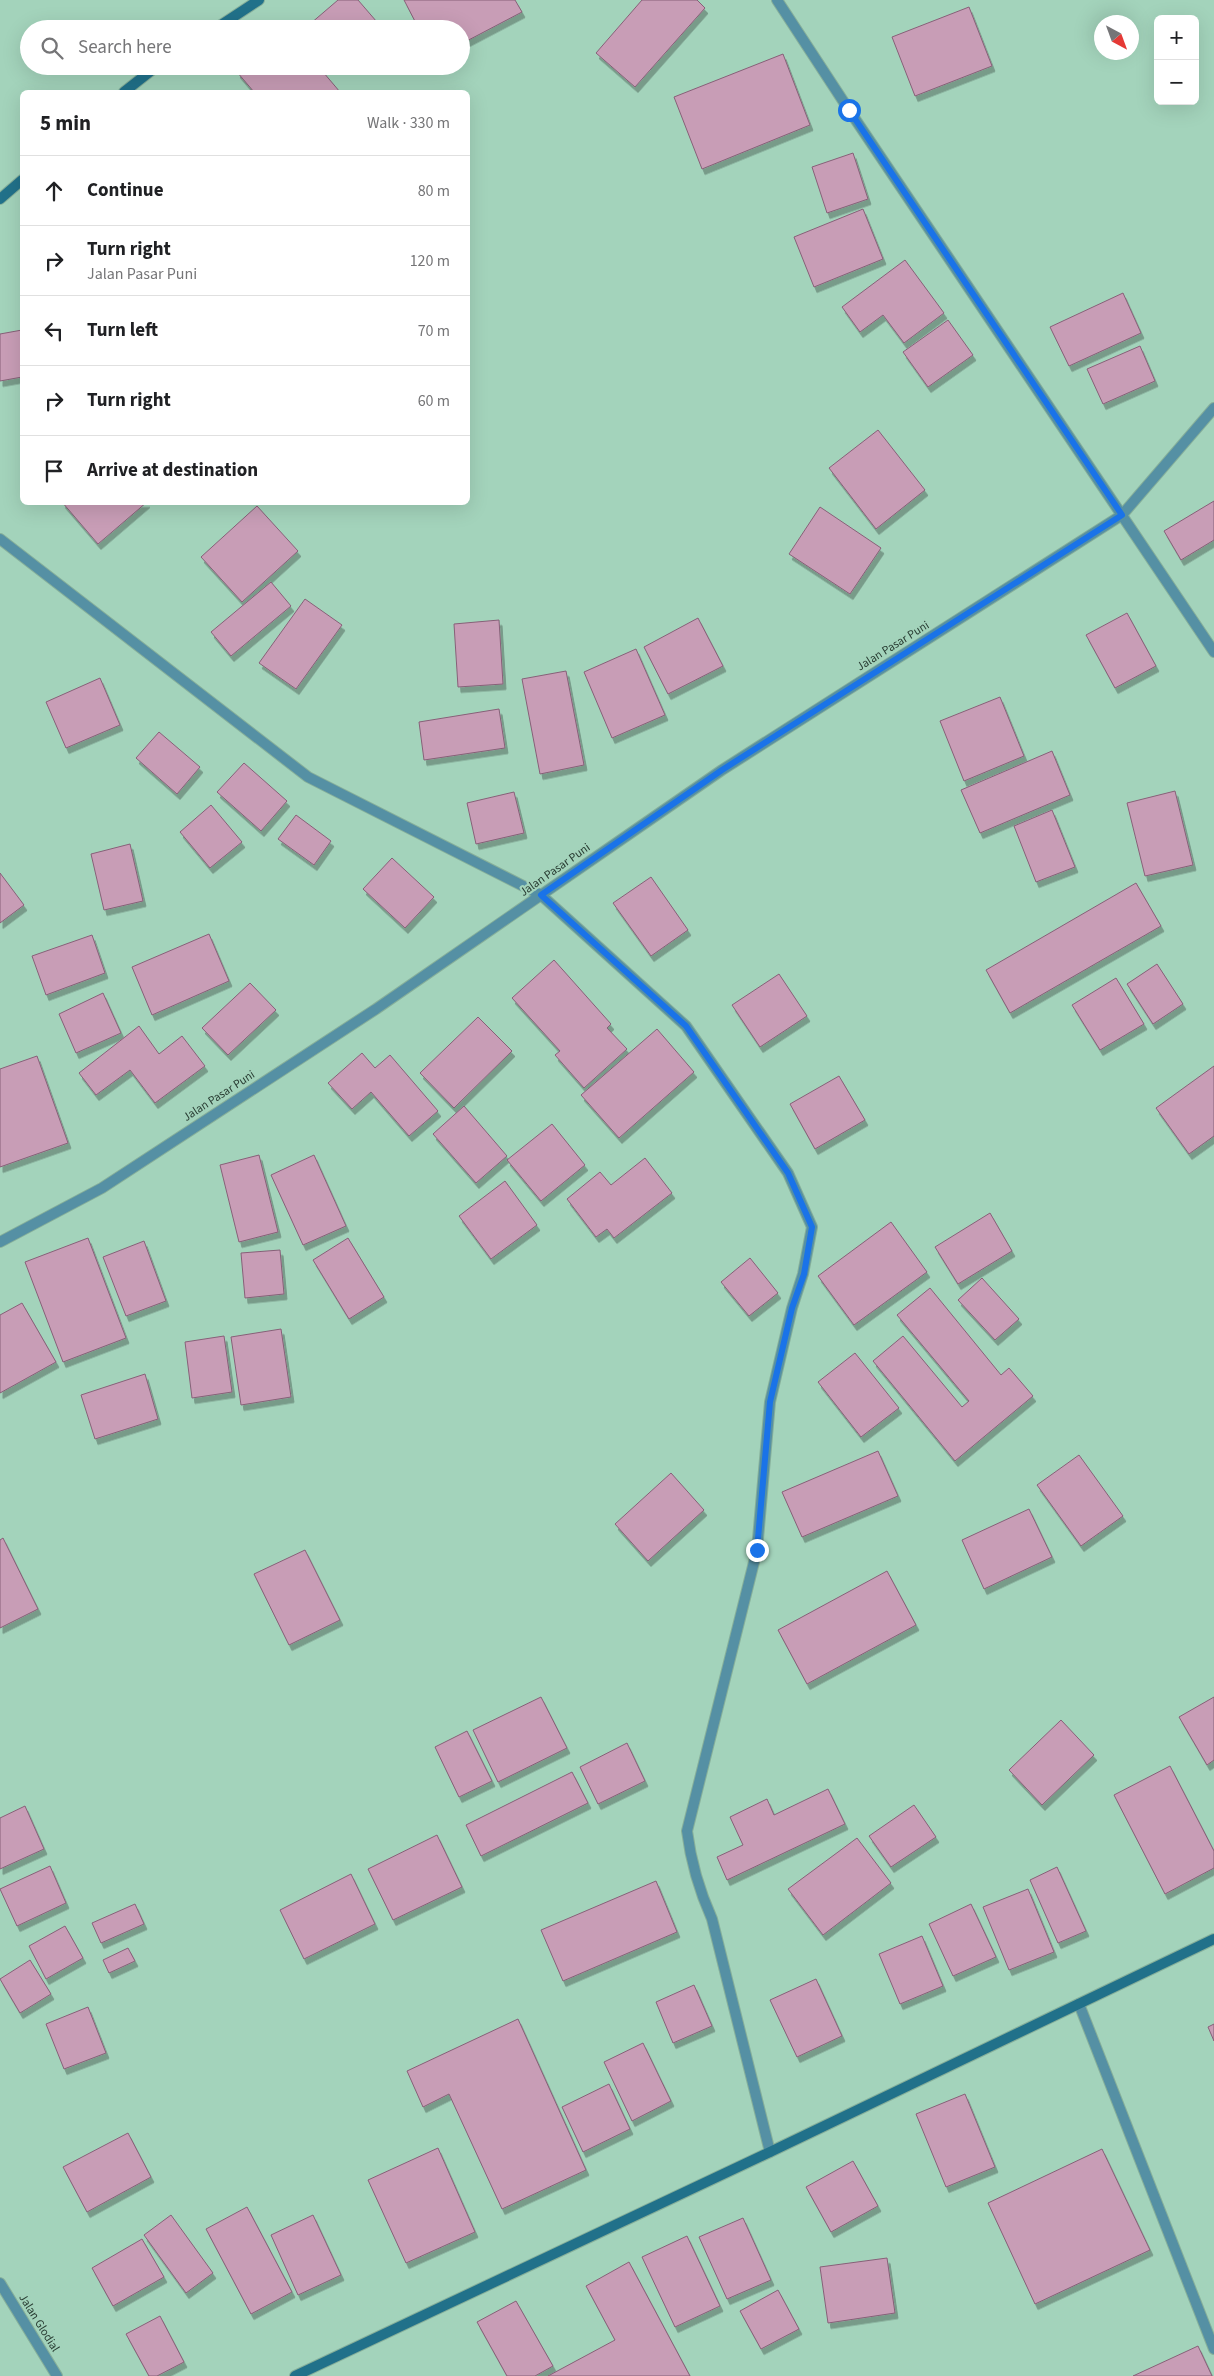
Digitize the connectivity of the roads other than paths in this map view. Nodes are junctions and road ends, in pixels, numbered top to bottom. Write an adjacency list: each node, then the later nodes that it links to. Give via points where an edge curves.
1 (259, 0): 3 (street)
2 (777, 0): 9 (street)
3 (229, 20)
4 (146, 75): 5 (street)
5 (127, 90)
6 (20, 182): 7 (street)
7 (0, 199)
8 (1214, 408): 9 (street, Jalan Pasar Puni)
9 (1122, 515): 11 (street); 12 (street, Jalan Pasar Puni, via 722,770)
10 (0, 539): 12 (street, via 308,777)
11 (1214, 652)
12 (541, 895): 13 (street, Jalan Pasar Puni, via 376,1009 102,1188); 16 (street, via 686,1026 788,1173 812,1227 804,1274 792,1308 770,1402 757,1550 687,1831 692,1864 712,1919)
13 (0, 1242)
14 (1214, 1939): 15 (street)
15 (1079, 2004): 16 (street); 18 (street)
16 (770, 2152): 20 (street)
17 (0, 2283): 19 (street, Jalan Glodial)
18 (1214, 2349)
19 (57, 2376)
20 (296, 2376)

